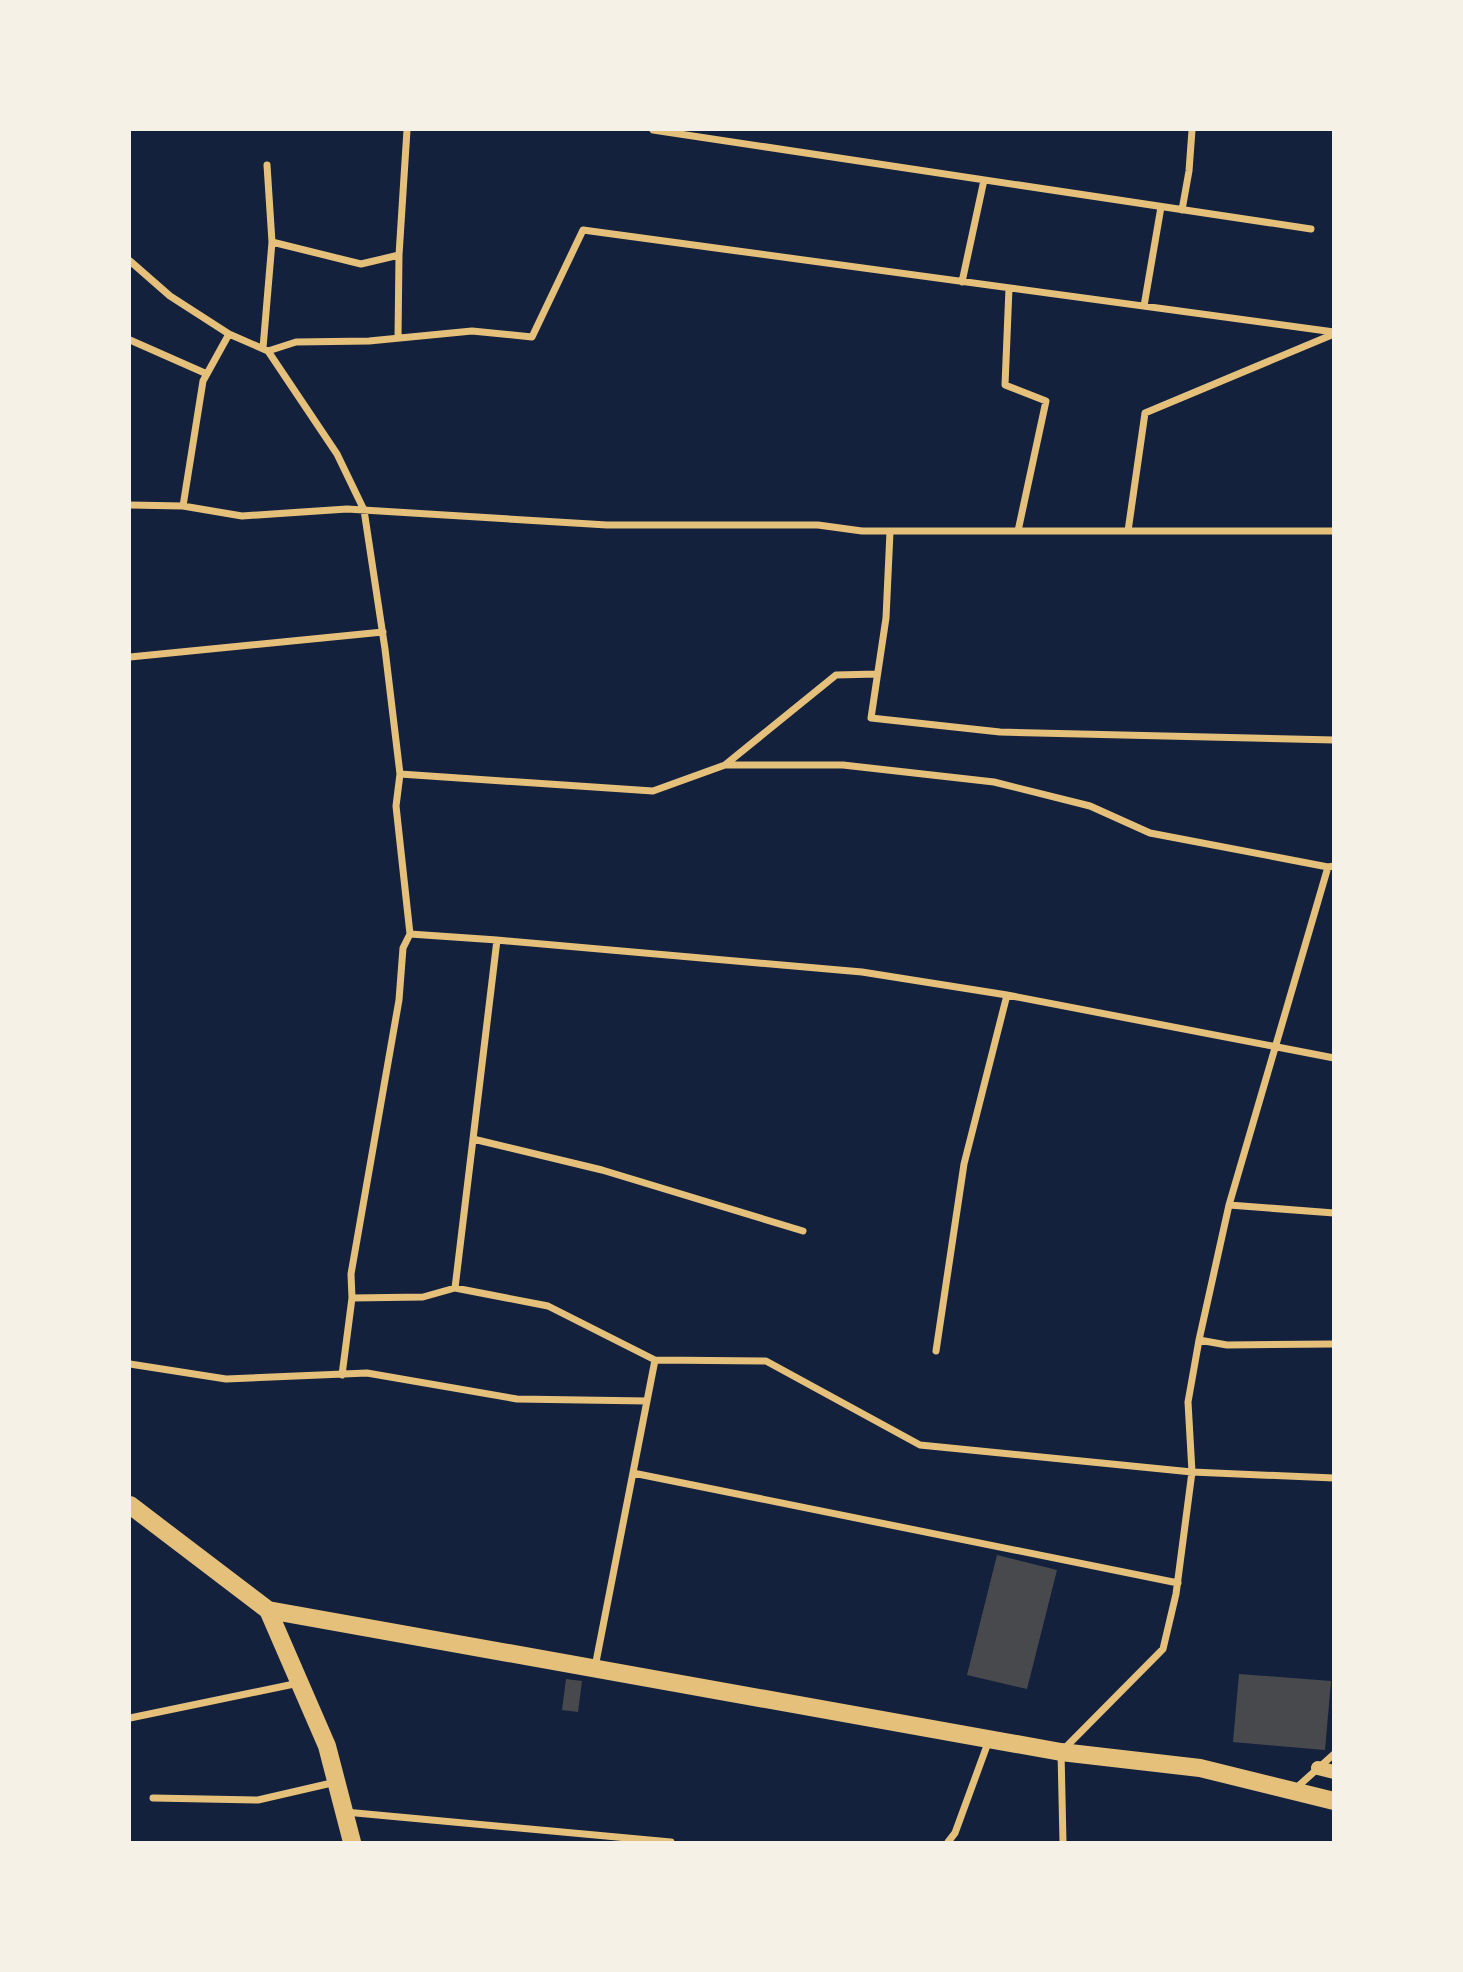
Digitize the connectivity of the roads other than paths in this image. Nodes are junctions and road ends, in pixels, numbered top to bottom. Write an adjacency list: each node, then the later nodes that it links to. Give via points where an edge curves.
1 (407, 130): 10 (street)
2 (653, 130): 5 (street)
3 (1192, 130): 7 (street)
4 (267, 165): 9 (street)
5 (984, 180): 6 (street); 12 (street)
6 (1161, 207): 7 (street); 14 (street)
7 (1182, 211): 8 (street)
8 (1311, 229)
9 (272, 242): 10 (street, via 361,264); 19 (street)
10 (399, 255): 17 (street)
11 (130, 261): 16 (street, via 170,296)
12 (962, 282): 13 (street); 17 (street, via 583,230 531,337 472,331)
13 (1009, 288): 14 (street); 24 (street, via 1004,385 1046,401)
14 (1144, 306): 15 (street)
15 (1334, 333): 25 (street, via 1144,413)
16 (229, 334): 19 (street); 20 (street)
17 (398, 338): 19 (street, via 296,342)
18 (130, 340): 20 (street)
19 (266, 350): 23 (street, via 337,454)
20 (207, 374): 22 (street)
21 (130, 505): 22 (street)
22 (183, 506): 23 (street, via 242,516)
23 (364, 510): 27 (street, via 607,525 818,525); 28 (street)
24 (1018, 531): 25 (street); 27 (street)
25 (1128, 531): 26 (street)
26 (1334, 531)
27 (890, 532): 30 (street, via 886,618)
28 (383, 632): 29 (street); 33 (street)
29 (130, 657)
30 (877, 674): 31 (street, via 871,718 1000,732); 32 (street, via 836,675)
31 (1334, 740)
32 (725, 765): 33 (street, via 653,791); 34 (street, via 843,765 994,782 1090,806 1150,833)
33 (400, 774): 35 (street, via 396,806)
34 (1331, 867): 38 (street)
35 (410, 934): 36 (street); 45 (street, via 403,948 399,1000 351,1274)
36 (498, 940): 37 (street, via 862,972); 40 (street)
37 (1007, 995): 38 (street); 48 (street, via 964,1164)
38 (1278, 1045): 39 (street); 41 (street)
39 (1334, 1058)
40 (473, 1139): 43 (street, via 602,1170); 44 (street)
41 (1229, 1205): 42 (street); 46 (street)
42 (1334, 1213)
43 (803, 1231)
44 (455, 1288): 45 (street, via 423,1297); 49 (street, via 548,1306)
45 (352, 1298): 51 (street)
46 (1199, 1340): 47 (street, via 1227,1345); 53 (street, via 1188,1402)
47 (1334, 1344)
48 (936, 1351)
49 (655, 1360): 52 (street); 53 (street, via 766,1361 920,1444)
50 (130, 1364): 51 (street, via 226,1380)
51 (342, 1375): 52 (street, via 367,1373 517,1399)
52 (647, 1401): 54 (street)
53 (1192, 1472): 55 (street); 57 (street)
54 (633, 1473): 57 (street); 59 (street)
55 (1334, 1478)
56 (130, 1505): 58 (main road)
57 (1178, 1583): 63 (street, via 1163,1649)
58 (268, 1610): 59 (main road); 60 (main road)
59 (595, 1668): 62 (main road)
60 (299, 1683): 61 (street); 67 (main road, via 327,1746)
61 (130, 1718)
62 (989, 1739): 63 (main road); 74 (street)
63 (1062, 1752): 68 (main road, via 1200,1768); 75 (street)
64 (1334, 1754): 65 (street)
65 (1318, 1768): 66 (main road); 68 (street)
66 (1334, 1772)
67 (336, 1782): 69 (street, via 258,1800); 71 (main road)
68 (1293, 1791): 70 (main road)
69 (153, 1798)
70 (1334, 1801)
71 (344, 1812): 72 (main road); 73 (street)
72 (352, 1843)
73 (671, 1843)
74 (948, 1843)
75 (1063, 1843)

